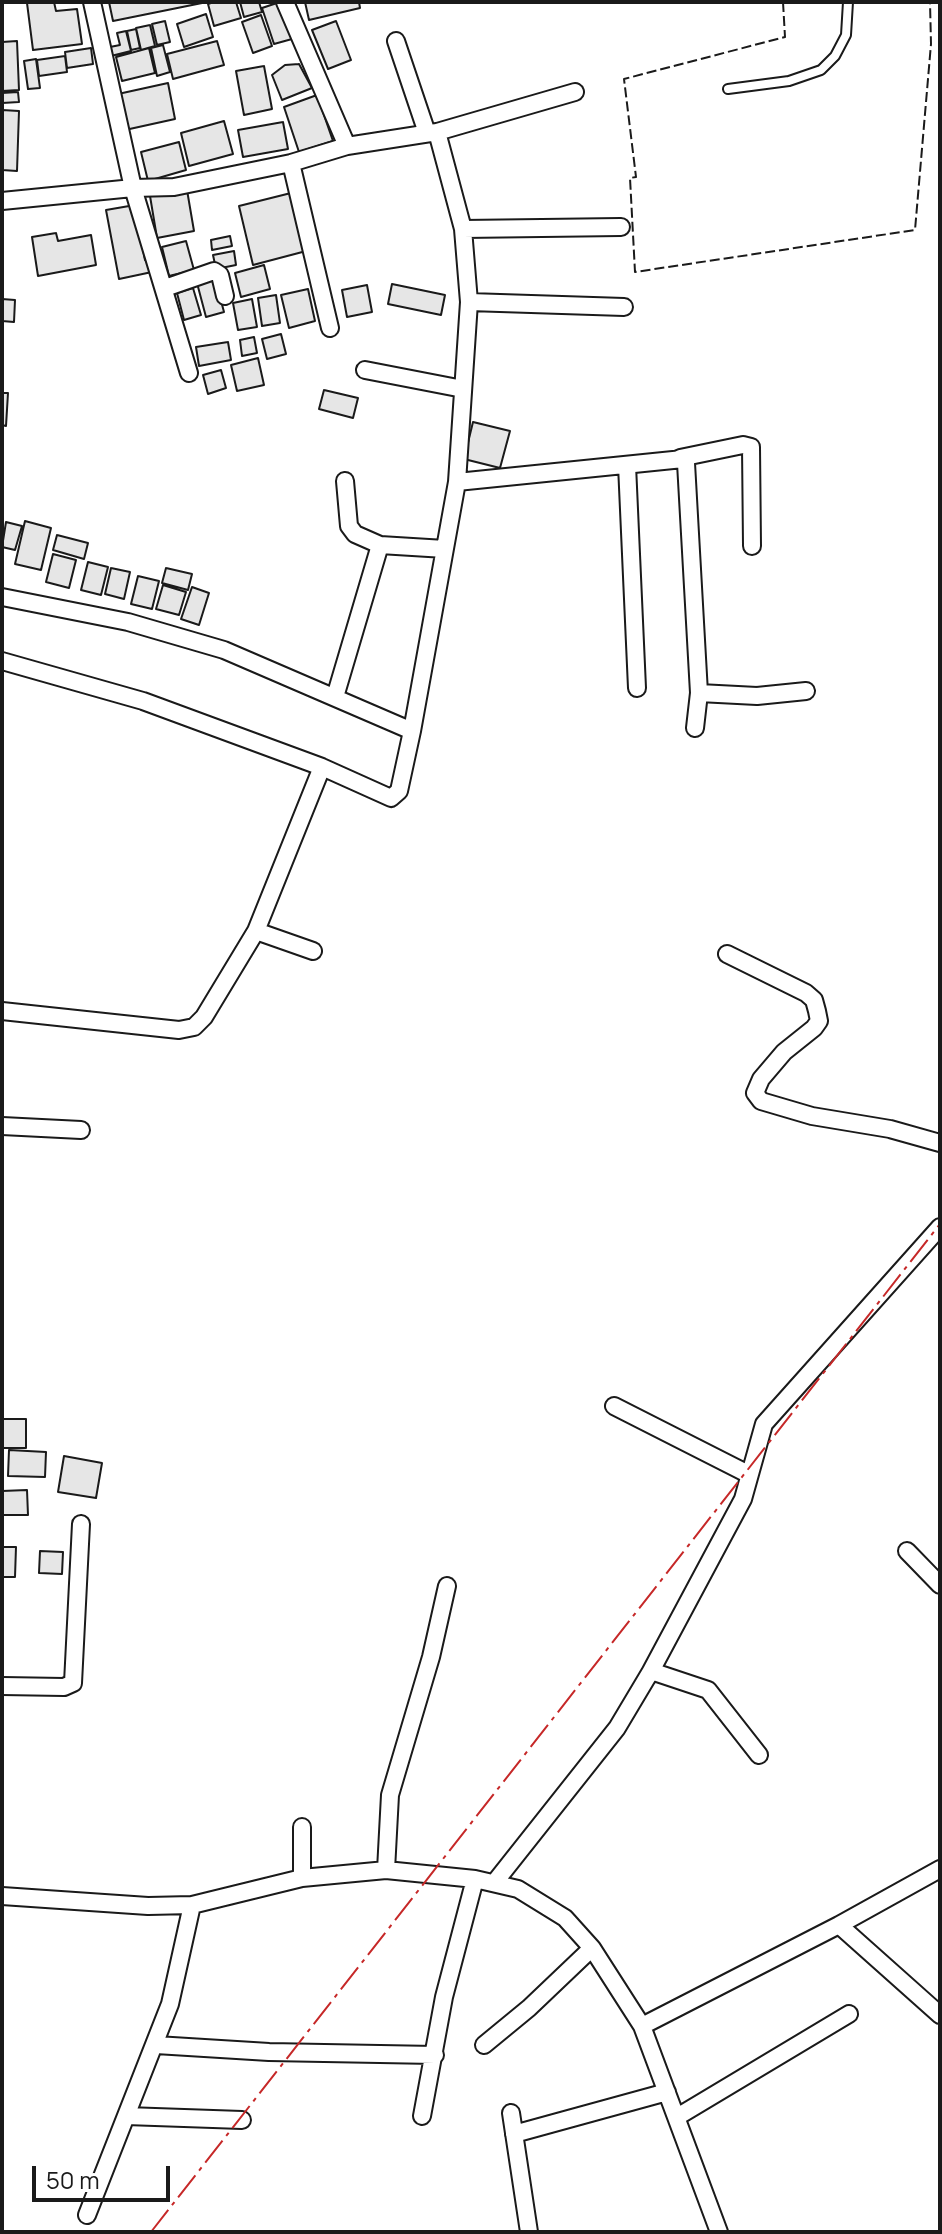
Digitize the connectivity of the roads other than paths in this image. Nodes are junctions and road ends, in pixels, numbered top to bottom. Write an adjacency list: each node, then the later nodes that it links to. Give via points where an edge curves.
1 (92, 2): 10 (street)
2 (285, 2): 8 (street)
3 (848, 2): 5 (lane, via 846,35 821,70 789,81)
4 (396, 41): 7 (street)
5 (728, 89)
6 (575, 92): 7 (street)
7 (432, 132): 8 (street); 13 (street)
8 (347, 146): 9 (street)
9 (291, 163): 10 (street, via 174,187); 18 (street)
10 (133, 188): 11 (street); 14 (street)
11 (2, 201)
12 (621, 227): 13 (street)
13 (463, 229): 16 (street)
14 (165, 288): 15 (street, via 214,271); 20 (street)
15 (225, 296)
16 (469, 302): 17 (street); 21 (street)
17 (624, 307)
18 (330, 328)
19 (365, 370): 21 (street)
20 (189, 373)
21 (463, 389): 25 (street)
22 (680, 458): 23 (street); 27 (street, via 751,447); 33 (street, via 686,463)
23 (627, 465): 25 (street); 31 (street)
24 (345, 481): 26 (street, via 349,526)
25 (457, 482): 28 (street)
26 (380, 545): 28 (street); 34 (street)
27 (752, 546)
28 (445, 549): 36 (street)
29 (2, 597): 34 (street, via 128,622 224,650)
30 (2, 661): 37 (street, via 143,701)
31 (637, 688)
32 (806, 691): 33 (street, via 757,696)
33 (699, 693): 35 (street)
34 (335, 697): 36 (street)
35 (695, 728)
36 (412, 731): 37 (street, via 399,791 391,798)
37 (322, 767): 38 (street)
38 (256, 931): 39 (street); 41 (street, via 194,1027 179,1030)
39 (313, 951)
40 (727, 954): 44 (street, via 806,993 817,1011 814,1028 761,1079 755,1093 761,1101)
41 (2, 1011)
42 (2, 1126): 43 (street)
43 (81, 1130)
44 (940, 1143)
45 (940, 1227): 47 (street, via 764,1424)
46 (614, 1406): 47 (street)
47 (748, 1474): 52 (street, via 743,1499)
48 (81, 1524): 53 (street, via 73,1683)
49 (907, 1551): 50 (street)
50 (940, 1585)
51 (447, 1586): 57 (street, via 390,1795)
52 (651, 1671): 54 (street, via 708,1690); 60 (street, via 617,1728)
53 (2, 1686)
54 (759, 1755)
55 (302, 1827): 58 (street)
56 (940, 1869): 63 (street)
57 (386, 1870): 58 (street); 59 (street)
58 (302, 1878): 62 (street)
59 (475, 1879): 60 (street); 70 (street, via 444,1997)
60 (495, 1882): 64 (street, via 538,1899 565,1918)
61 (2, 1896): 62 (street)
62 (192, 1905): 68 (street, via 185,1952)
63 (839, 1925): 66 (street); 67 (street)
64 (592, 1948): 67 (street); 69 (street)
65 (849, 2014): 75 (street)
66 (940, 2015)
67 (642, 2026): 71 (street)
68 (156, 2045): 70 (street); 73 (street)
69 (484, 2045)
70 (435, 2055): 74 (street)
71 (667, 2092): 75 (street); 77 (street)
72 (511, 2113): 77 (street)
73 (126, 2116): 76 (street); 78 (street)
74 (422, 2116)
75 (677, 2117): 80 (street)
76 (242, 2120)
77 (514, 2134): 79 (street)
78 (87, 2215)
79 (529, 2232)
80 (719, 2232)

